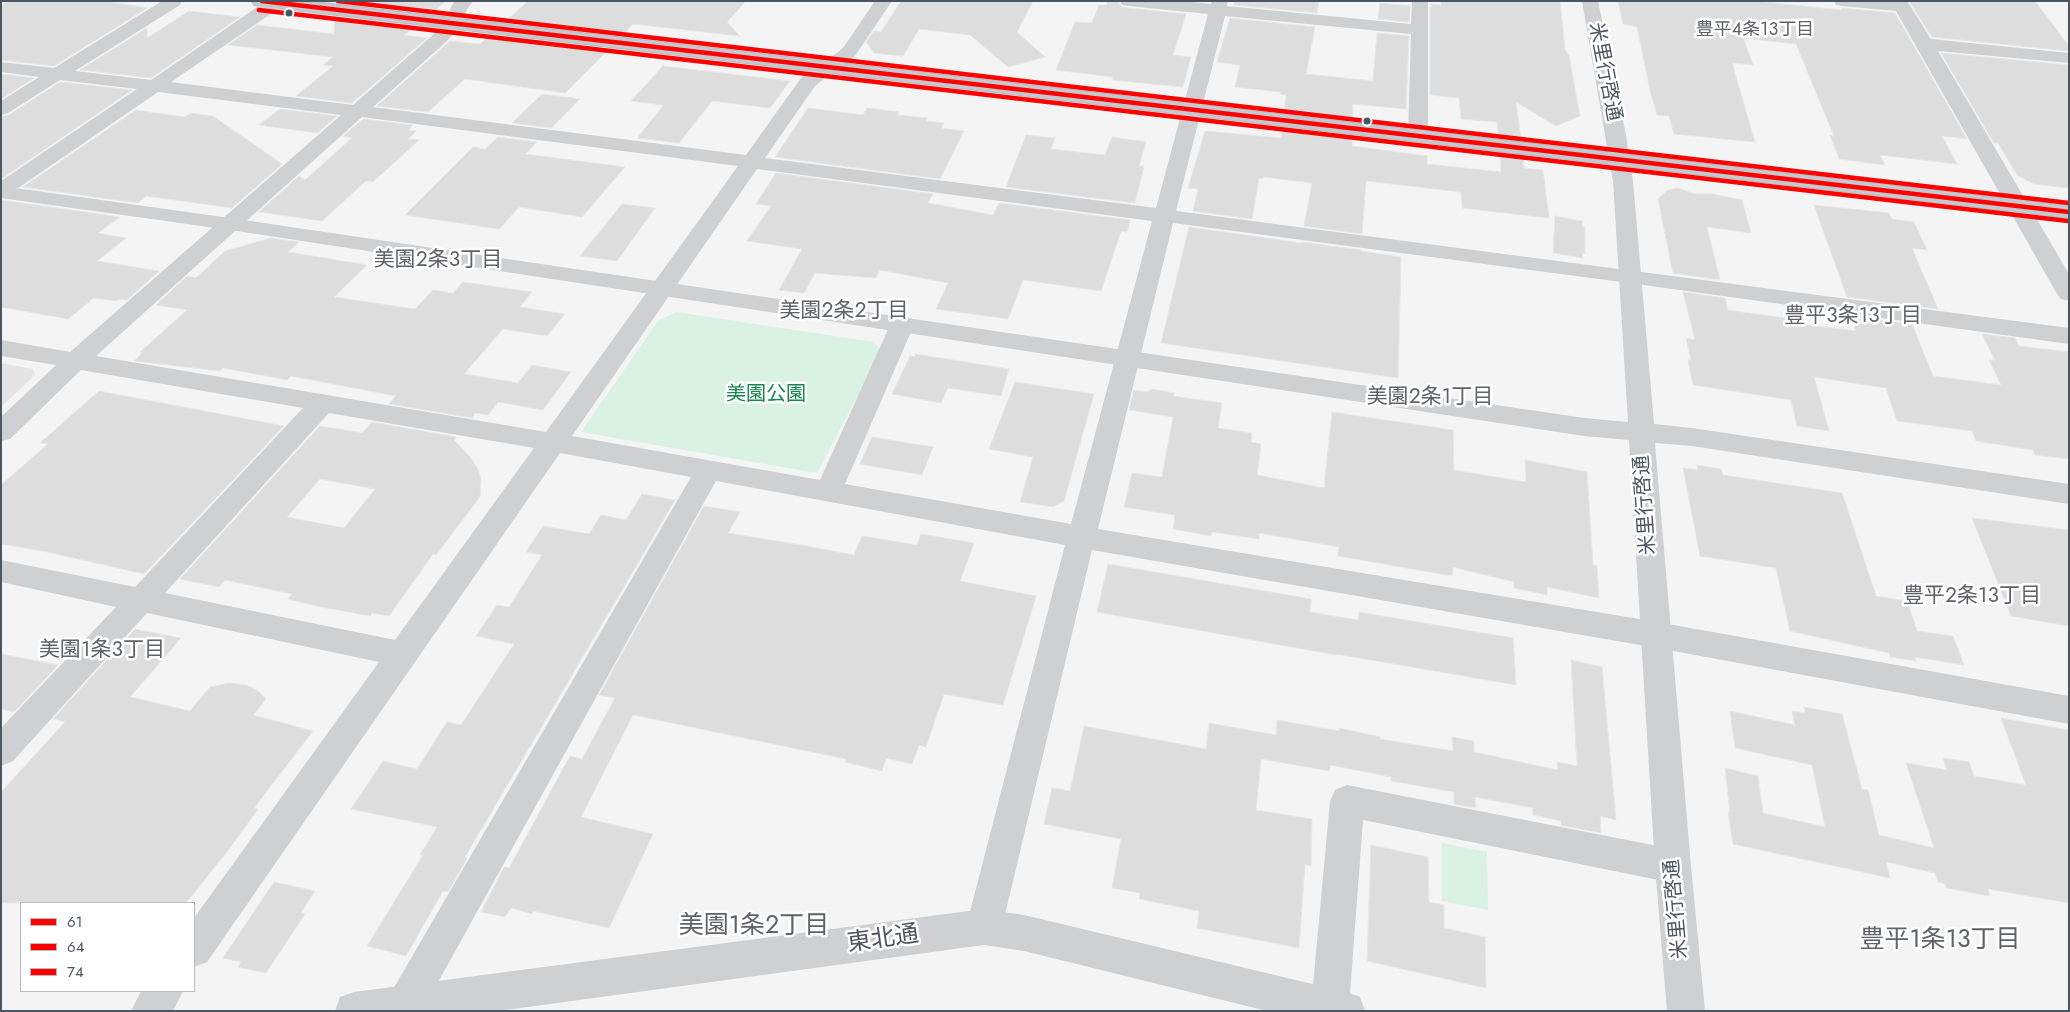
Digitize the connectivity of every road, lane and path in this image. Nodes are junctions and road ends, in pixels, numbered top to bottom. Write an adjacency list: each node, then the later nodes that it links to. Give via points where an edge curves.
1 (174, 1): 17 (street)
2 (465, 1): 11 (street, via 459,7)
3 (884, 1): 15 (street, via 849,52)
4 (1128, 1): 10 (street)
5 (1420, 1): 12 (street)
6 (1590, 1): 23 (street, 米里行啓通)
7 (1842, 1): 9 (street)
8 (268, 2): 11 (highway); 18 (street)
9 (1900, 4): 13 (street)
10 (1219, 6): 12 (street); 20 (street)
11 (454, 23): 15 (highway); 21 (street)
12 (1420, 30): 22 (street)
13 (1925, 44): 14 (street); 26 (street)
14 (2069, 58)
15 (831, 66): 20 (highway); 24 (street, via 808,82)
16 (1, 67): 17 (street)
17 (57, 74): 18 (street); 19 (street)
18 (154, 85): 21 (street); 25 (street)
19 (1, 109)
20 (1192, 109): 22 (highway); 28 (street)
21 (357, 111): 24 (street); 29 (street)
22 (1418, 135): 23 (highway)
23 (1621, 160): 26 (highway); 30 (street, 米里行啓通)
24 (750, 162): 28 (street); 31 (street)
25 (1, 192): 29 (street)
26 (2016, 205): 27 (highway); 32 (street)
27 (2069, 212)
28 (1164, 216): 30 (street); 36 (street)
29 (230, 224): 31 (street); 37 (street)
30 (1629, 276): 34 (street); 39 (street, 米里行啓通)
31 (660, 289): 33 (street); 41 (street)
32 (2069, 294)
33 (902, 325): 36 (street); 43 (street)
34 (2069, 336)
35 (1, 348): 37 (street)
36 (1129, 359): 39 (street, via 1584,427); 45 (street)
37 (75, 361): 38 (street); 40 (street)
38 (323, 403): 41 (street); 47 (street)
39 (1641, 431): 44 (street); 48 (street, 米里行啓通)
40 (1, 432)
41 (552, 442): 42 (street); 49 (street)
42 (709, 469): 43 (street); 56 (street)
43 (828, 491): 45 (street)
44 (2069, 494)
45 (1082, 537): 48 (street); 53 (street)
46 (1, 572): 47 (street)
47 (140, 601): 49 (street); 51 (street)
48 (1657, 635): 50 (street); 52 (street, 米里行啓通)
49 (401, 654): 54 (street)
50 (2069, 710)
51 (1, 751)
52 (1673, 866): 57 (street, via 1347,800); 60 (street, 米里行啓通)
53 (984, 926): 56 (street, 東北通); 57 (street, 東北通)
54 (195, 948)
55 (163, 992): 58 (street)
56 (405, 1004): 59 (street, 東北通)
57 (1338, 1009)
58 (150, 1011)
59 (354, 1011)
60 (1686, 1011)

